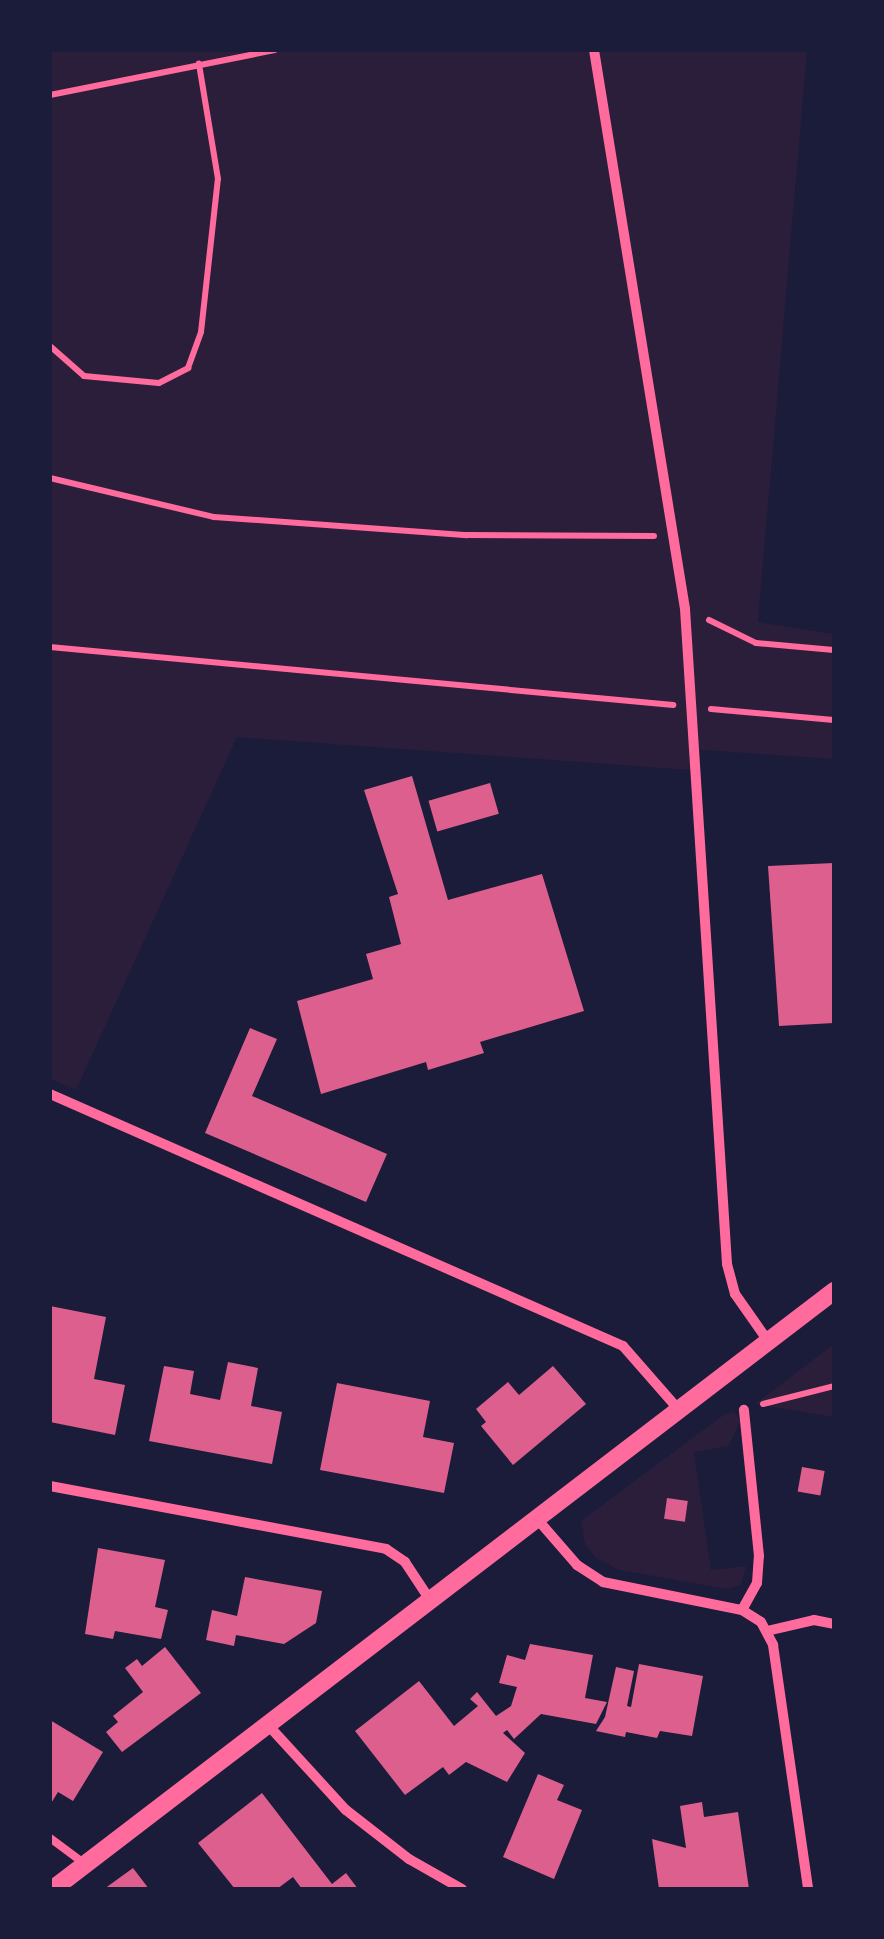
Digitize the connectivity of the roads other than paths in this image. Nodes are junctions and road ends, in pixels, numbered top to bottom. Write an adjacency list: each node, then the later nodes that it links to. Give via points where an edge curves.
1 (594, 50): 4 (street, via 685,608 727,1264 735,1294)
2 (50, 1094): 5 (street, via 623,1346)
3 (834, 1290): 4 (street)
4 (768, 1341): 5 (street)
5 (679, 1410): 8 (street)
6 (744, 1410): 10 (street, via 759,1556 757,1582)
7 (50, 1486): 9 (street, via 386,1549 404,1562)
8 (538, 1520): 9 (street); 10 (street, via 576,1565 603,1582)
9 (430, 1600): 13 (street)
10 (742, 1610): 12 (street)
11 (834, 1624): 12 (street, via 814,1620)
12 (767, 1631): 18 (street)
13 (268, 1725): 15 (street); 17 (street, via 346,1810)
14 (50, 1838): 15 (lane)
15 (85, 1864): 16 (street)
16 (53, 1889)
17 (462, 1889)
18 (808, 1889)

